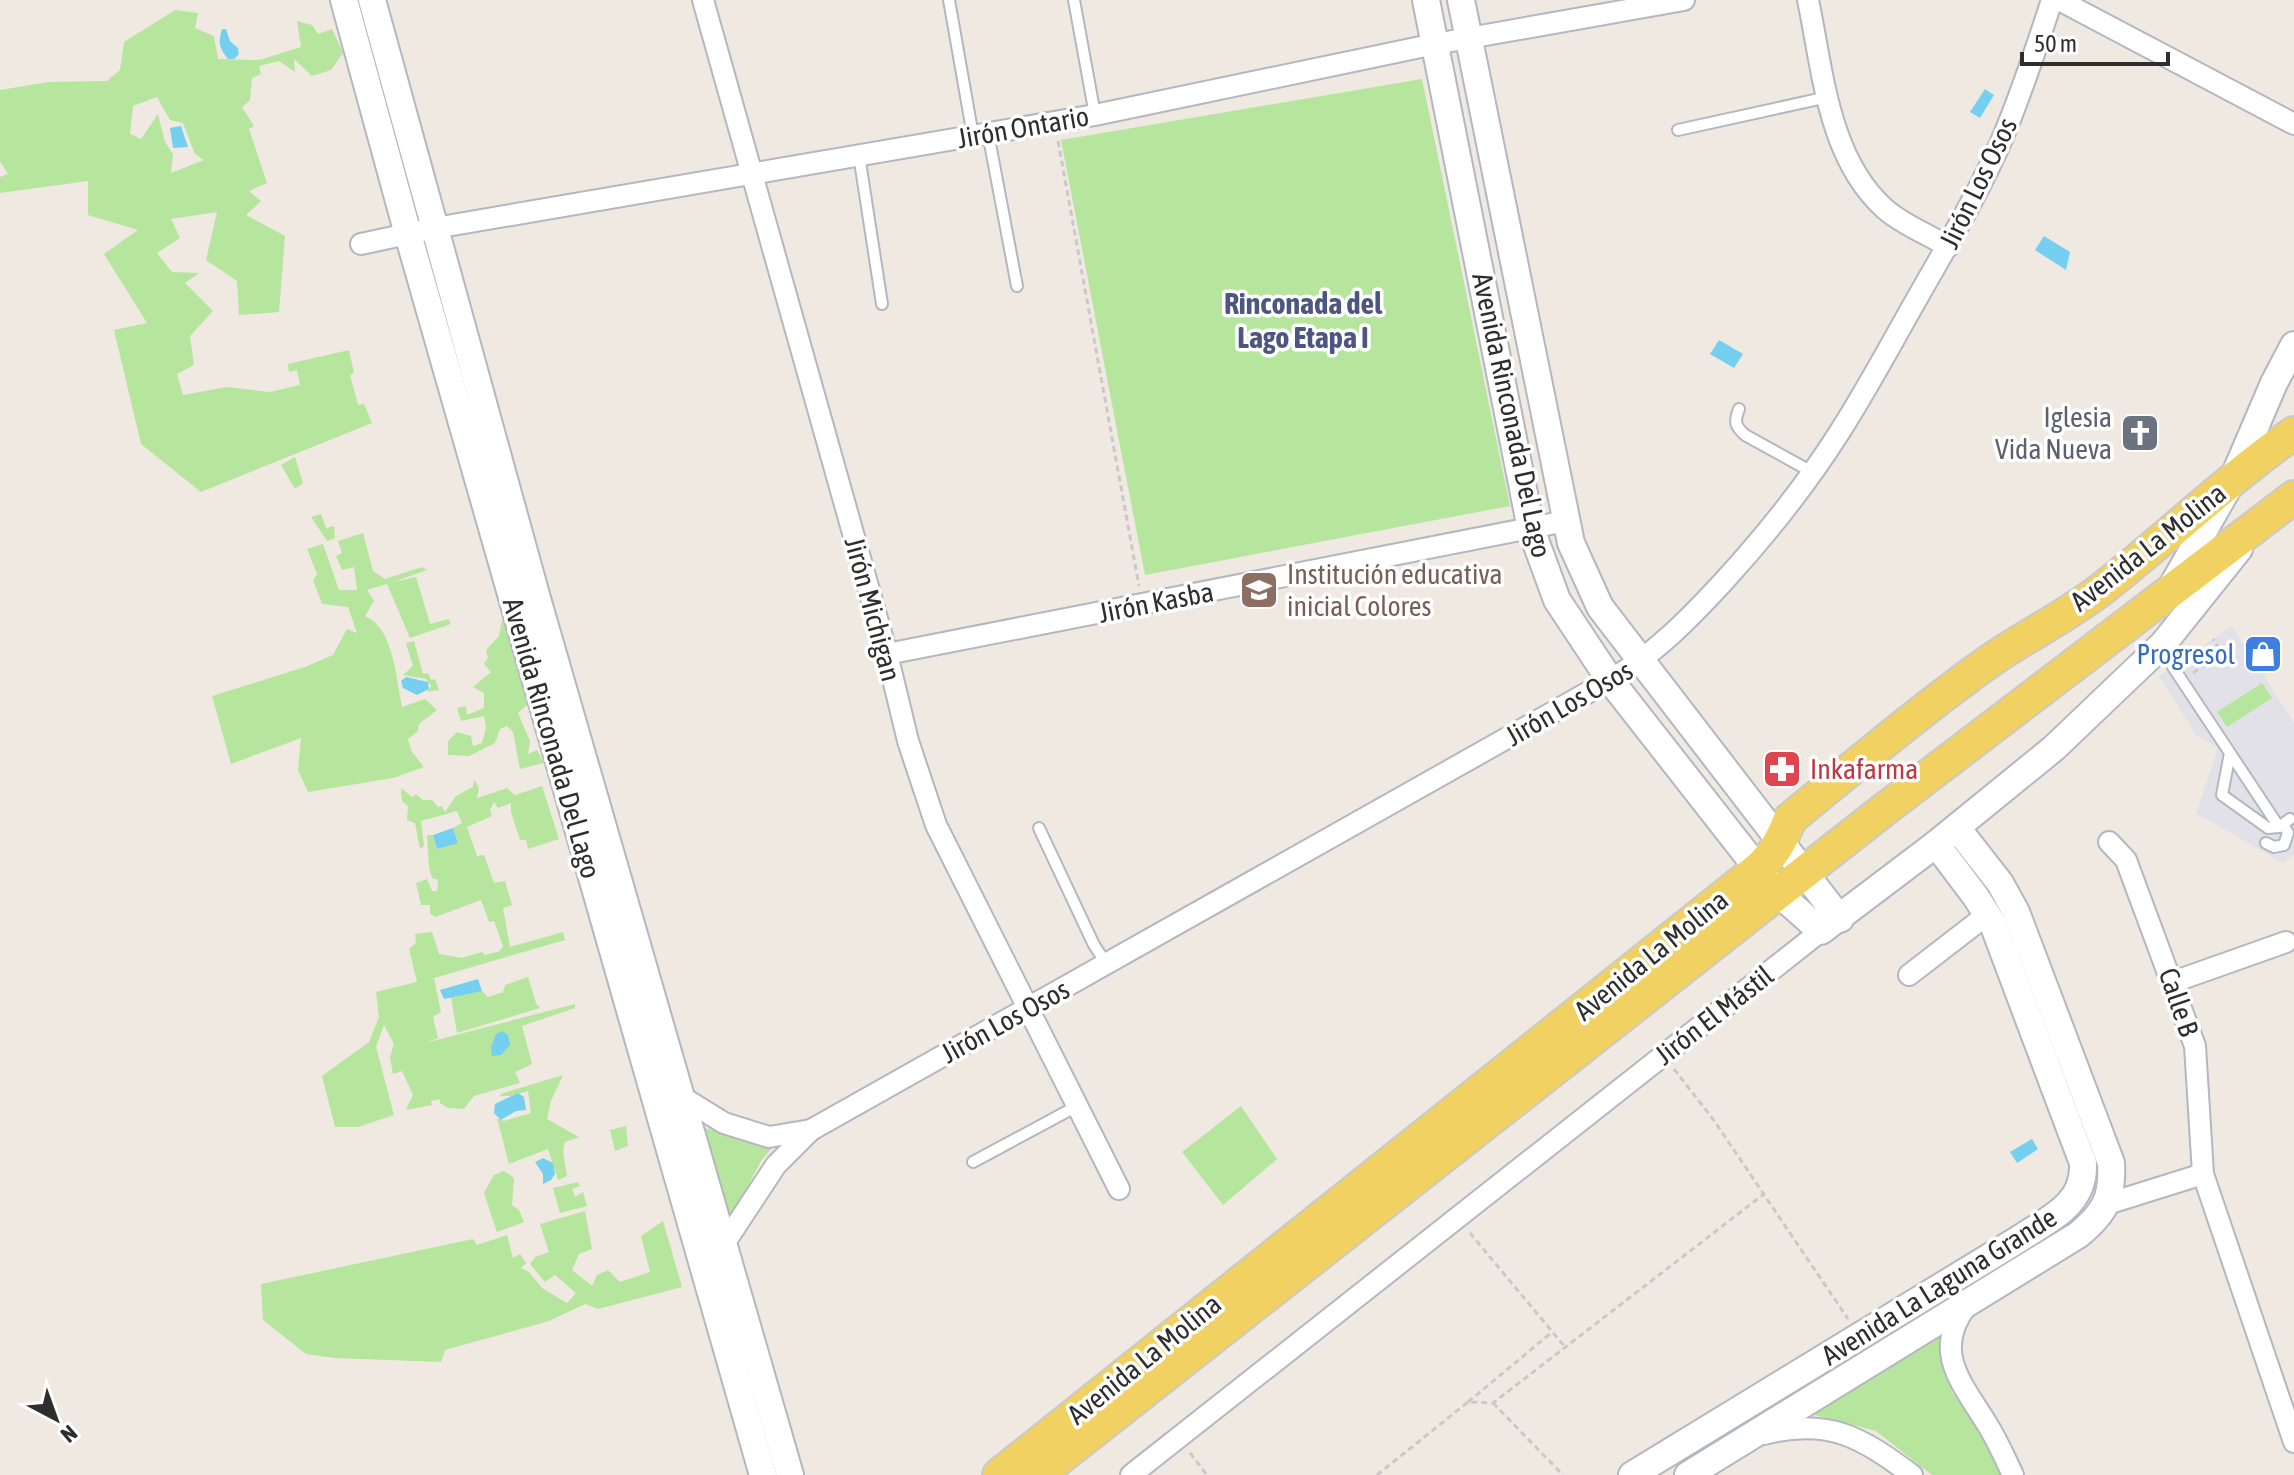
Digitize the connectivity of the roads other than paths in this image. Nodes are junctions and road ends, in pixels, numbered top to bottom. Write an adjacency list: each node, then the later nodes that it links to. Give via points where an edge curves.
1 (344, 0): 22 (street, Avenida Rinconada Del Lago)
2 (372, 0): 21 (street, Avenida Rinconada Del Lago)
3 (703, 0): 20 (street, Jirón Michigan)
4 (949, 0): 18 (lane)
5 (1074, 0): 15 (lane)
6 (1426, 0): 13 (street, Avenida Rinconada Del Lago)
7 (1461, 0): 12 (street, Avenida Rinconada Del Lago)
8 (1684, 0): 12 (street, Jirón Ontario)
9 (1808, 0): 14 (street)
10 (2052, 0): 24 (street, Jirón Los Osos, via 2002,139)
11 (2059, 0): 16 (street)
12 (1469, 39): 13 (street, Jirón Ontario); 34 (street, Avenida Rinconada Del Lago)
13 (1435, 44): 15 (street, Jirón Ontario); 35 (street, Avenida Rinconada Del Lago)
14 (1828, 97): 17 (lane); 24 (street, via 1847,157 1866,188 1888,212)
15 (1095, 115): 18 (street, Jirón Ontario)
16 (2294, 124)
17 (1678, 130)
18 (981, 134): 19 (street, Jirón Ontario); 25 (lane)
19 (859, 155): 20 (street, Jirón Ontario); 26 (lane)
20 (750, 174): 21 (street, Jirón Ontario); 38 (street, Jirón Michigan)
21 (435, 228): 22 (street, Jirón Ontario); 59 (street, Avenida Rinconada Del Lago)
22 (408, 234): 23 (street, Jirón Ontario); 58 (street, Avenida Rinconada Del Lago)
23 (361, 244)
24 (1948, 247): 30 (street, Jirón Los Osos)
25 (1017, 286)
26 (882, 304)
27 (2294, 345): 31 (street)
28 (1739, 409): 30 (lane, via 1736,428)
29 (2294, 433): 31 (main road, Avenida La Molina)
30 (1812, 472): 39 (street, Jirón Los Osos, via 1732,572)
31 (2232, 481): 36 (street); 45 (main road, Avenida La Molina, via 2095,594 1914,717 1790,819)
32 (2294, 497): 33 (main road, Avenida La Molina)
33 (2261, 520): 36 (main road, Avenida La Molina); 37 (street, Jirón El Mástil)
34 (1566, 521): 35 (street, Jirón Kasba); 39 (street, Avenida Rinconada Del Lago, via 1600,607)
35 (1531, 529): 38 (street, Jirón Kasba); 40 (street, Avenida Rinconada Del Lago, via 1557,600)
36 (2169, 591): 49 (main road, Avenida La Molina)
37 (2163, 644): 41 (lane); 44 (street, Jirón El Mástil, via 2054,748)
38 (887, 654): 57 (street, Jirón Michigan, via 936,825)
39 (1642, 661): 40 (street, Jirón Los Osos); 45 (street, Avenida Rinconada Del Lago)
40 (1610, 680): 50 (street, Avenida Rinconada Del Lago); 54 (street, Jirón Los Osos)
41 (2230, 753): 41 (lane, via 2238,766 2279,827 2268,828 2222,795)
42 (2290, 819): 47 (lane, via 2283,824 2288,836 2284,845)
43 (1039, 828): 54 (lane)
44 (1957, 828): 48 (street, Jirón El Mástil); 51 (street, Avenida La Laguna Grande, via 2000,883)
45 (1781, 841): 49 (street, Avenida Rinconada Del Lago); 50 (main road, Avenida La Molina, via 1769,860)
46 (2109, 842): 56 (street, Calle B, via 2126,860)
47 (2266, 843)
48 (1936, 844): 51 (street, Avenida La Laguna Grande); 52 (street, Jirón El Mástil)
49 (1805, 872): 50 (main road, Avenida La Molina); 52 (street, Avenida Rinconada Del Lago)
50 (1768, 881): 52 (street, Avenida Rinconada Del Lago); 69 (main road, Avenida La Molina); 72 (main road, Avenida La Molina)
51 (1999, 917): 55 (street); 65 (street, Avenida La Laguna Grande, via 2111,1163); 66 (street, Avenida La Laguna Grande, via 2084,1178 2070,1203)
52 (1830, 925): 83 (street, Jirón El Mástil)
53 (2286, 942): 56 (street)
54 (1106, 963): 57 (street, Jirón Los Osos)
55 (1909, 975)
56 (2173, 982): 63 (street, Calle B, via 2195,1046)
57 (1029, 1008): 60 (street, Jirón Michigan); 61 (street, Jirón Los Osos)
58 (655, 1096): 59 (street, Jirón Los Osos); 68 (street, Avenida Rinconada Del Lago)
59 (682, 1097): 61 (street, Jirón Los Osos, via 724,1123 769,1137); 67 (street, Avenida Rinconada Del Lago)
60 (1078, 1106): 62 (lane); 64 (street, Jirón Michigan)
61 (811, 1130): 67 (street, Jirón Los Osos, via 776,1165)
62 (973, 1162)
63 (2203, 1174): 65 (street); 73 (street, Calle B)
64 (1119, 1189)
65 (2107, 1204): 70 (street, Avenida La Laguna Grande, via 2078,1235)
66 (2019, 1239): 70 (street); 76 (street, Avenida La Laguna Grande)
67 (724, 1244): 68 (street); 74 (street, Avenida Rinconada Del Lago)
68 (699, 1252): 74 (street, Avenida Rinconada Del Lago)
69 (1318, 1255): 72 (main road); 82 (main road, Avenida La Molina)
70 (2033, 1262): 71 (street, Avenida La Laguna Grande)
71 (1972, 1300): 75 (street, Avenida La Laguna Grande); 86 (street, via 1957,1318 1950,1339 1951,1362)
72 (1185, 1326): 81 (main road, Avenida La Molina)
73 (2285, 1385): 77 (street, Calle B)
74 (761, 1422): 79 (street, Avenida Rinconada Del Lago); 80 (street, Avenida Rinconada Del Lago)
75 (1749, 1438): 78 (street, Avenida La Laguna Grande); 85 (street, via 1787,1428 1843,1433 1868,1443)
76 (1689, 1440): 78 (street); 84 (street, Avenida La Laguna Grande)
77 (2294, 1442)
78 (1696, 1470)
79 (763, 1475)
80 (790, 1475)
81 (999, 1475)
82 (1038, 1475)
83 (1131, 1475)
84 (1632, 1475)
85 (1912, 1475)
86 (2013, 1475)

